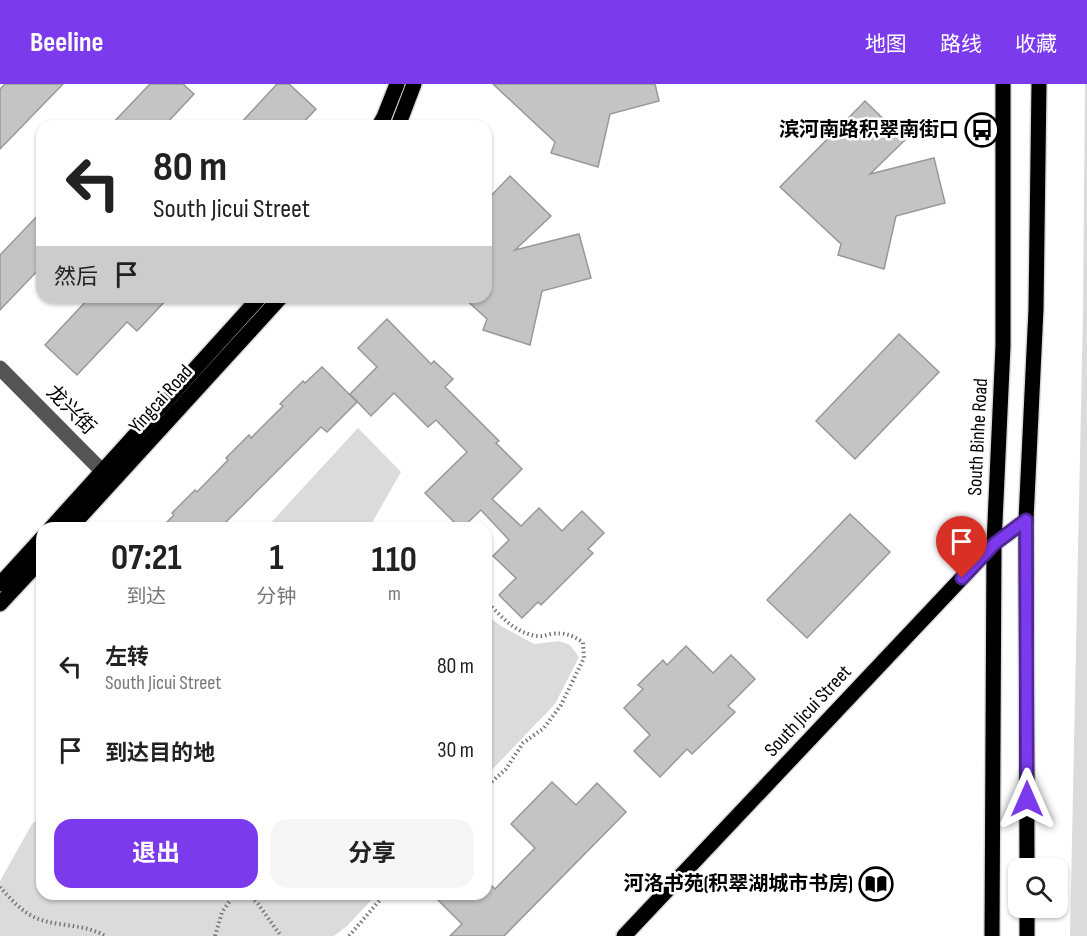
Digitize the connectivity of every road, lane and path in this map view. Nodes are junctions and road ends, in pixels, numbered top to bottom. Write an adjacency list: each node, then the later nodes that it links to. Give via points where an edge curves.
1 (397, 84): 5 (main road)
2 (414, 84): 6 (main road)
3 (1003, 84): 14 (main road, South Binhe Road, via 1003,345)
4 (1039, 84): 11 (main road, via 1036,309)
5 (382, 120)
6 (400, 120)
7 (255, 303): 10 (main road, Yingcai Road)
8 (275, 303): 10 (main road, Yingcai Road)
9 (0, 368): 10 (street, 龙兴街)
10 (108, 477): 12 (main road, Yingcai Road); 13 (main road, Yingcai Road)
11 (1026, 520): 14 (main road, South Jicui Street); 21 (main road)
12 (58, 522)
13 (74, 522)
14 (994, 544): 31 (main road, South Jicui Street); 32 (main road, South Binhe Road)
15 (36, 545): 17 (main road)
16 (36, 565): 18 (main road)
17 (0, 584)
18 (0, 604)
19 (492, 607): 20 (path, via 502,619 538,637 570,634 583,642 584,658 561,705 544,728 523,743 506,769)
20 (492, 782)
21 (1027, 858)
22 (0, 886): 27 (path, via 31,916 80,926)
23 (231, 900): 28 (path, via 222,912)
24 (254, 900): 29 (path)
25 (380, 900): 30 (path)
26 (1027, 918): 33 (main road)
27 (105, 936)
28 (215, 936)
29 (280, 936)
30 (349, 936)
31 (624, 936)
32 (992, 936)
33 (1027, 936)

